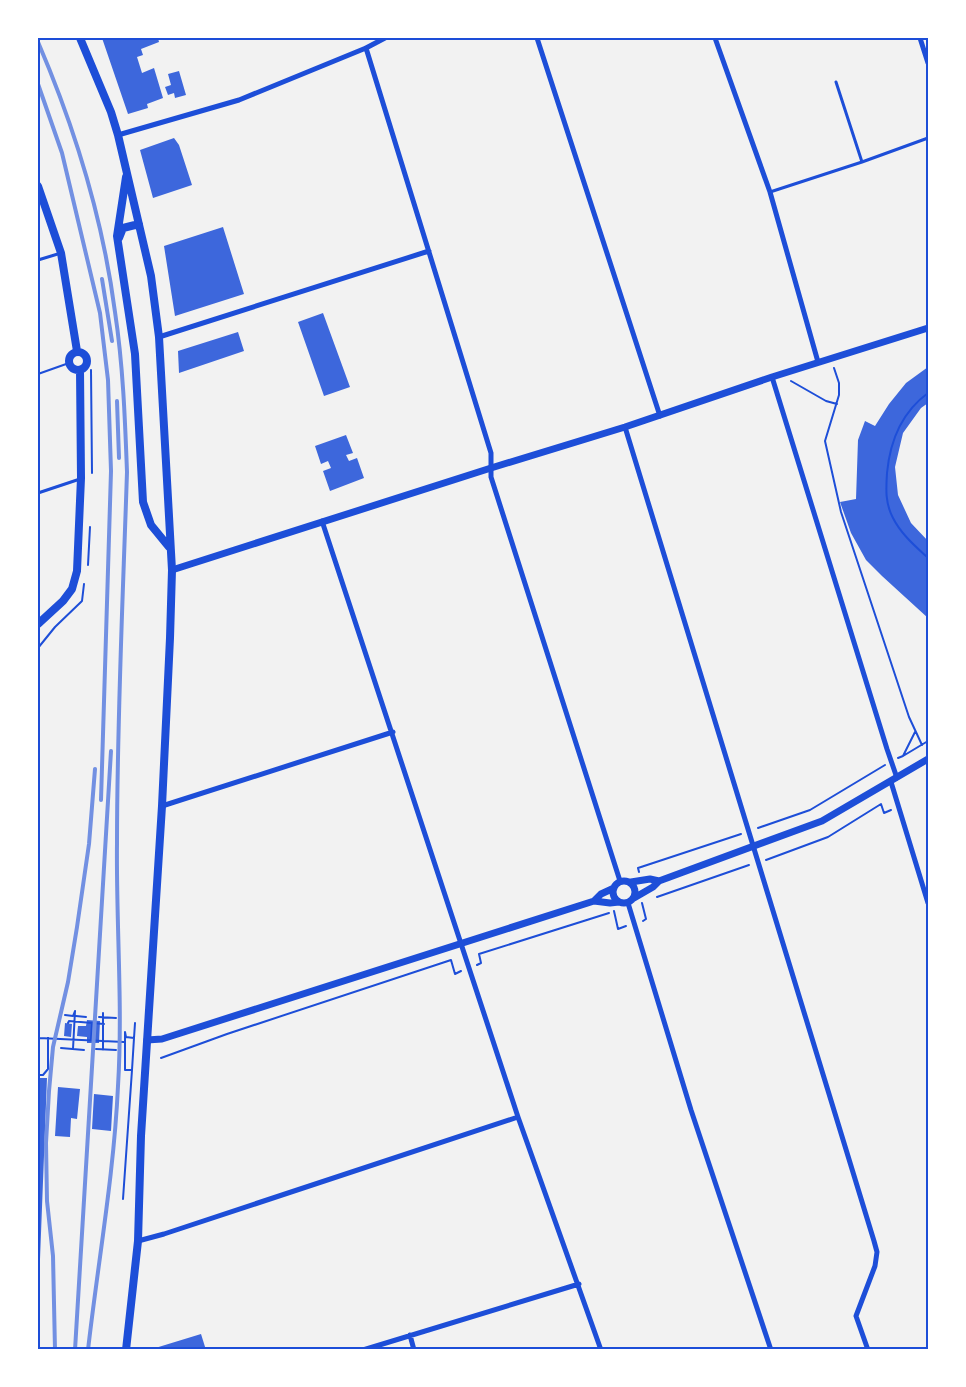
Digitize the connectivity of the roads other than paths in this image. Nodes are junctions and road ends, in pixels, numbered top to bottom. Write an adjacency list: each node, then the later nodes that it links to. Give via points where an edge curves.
1 (80, 38): 9 (main road)
2 (386, 38): 6 (street)
3 (538, 38): 28 (street)
4 (715, 38): 14 (street)
5 (920, 38): 7 (street)
6 (366, 48): 9 (street, via 239,100); 17 (street)
7 (928, 63)
8 (836, 82): 11 (lane)
9 (118, 135): 12 (main road)
10 (928, 138): 11 (lane)
11 (862, 162): 14 (lane)
12 (127, 173): 15 (main road); 16 (main road, via 117,228)
13 (38, 186): 18 (main road)
14 (770, 192): 25 (street)
15 (140, 224): 16 (main road, via 124,228); 21 (main road)
16 (118, 247): 23 (main road)
17 (429, 251): 21 (street); 30 (street, via 491,454)
18 (61, 253): 19 (lane); 22 (main road)
19 (38, 260)
20 (928, 328): 25 (street)
21 (159, 337): 34 (main road)
22 (77, 351): 26 (main road, via 89,359); 26 (main road, via 70,355 69,363)
23 (135, 354): 24 (main road); 34 (main road, via 143,502 152,525)
24 (126, 355)
25 (818, 362): 27 (street)
26 (80, 370): 31 (main road)
27 (776, 376): 28 (street); 39 (street)
28 (660, 416): 29 (street)
29 (625, 427): 30 (street); 41 (street)
30 (491, 468): 33 (street); 42 (street)
31 (81, 478): 32 (lane); 36 (main road, via 77,571 72,589)
32 (38, 493)
33 (322, 521): 35 (street); 37 (street)
34 (170, 547): 35 (main road)
35 (172, 570): 40 (main road)
36 (38, 624)
37 (393, 732): 40 (street); 50 (street)
38 (928, 759): 39 (street)
39 (894, 780): 41 (street, via 822,821); 49 (street)
40 (162, 806): 51 (main road)
41 (754, 846): 43 (street); 61 (street, via 877,1252 856,1316)
42 (620, 881): 44 (street); 45 (street)
43 (659, 881): 44 (street); 46 (street)
44 (631, 882): 46 (street, via 635,888)
45 (614, 888): 47 (street); 48 (street, via 614,897)
46 (631, 900): 48 (street); 60 (street, via 691,1110)
47 (594, 901): 48 (street); 50 (street)
48 (619, 902)
49 (928, 902)
50 (461, 943): 51 (street, via 162,1039); 52 (street)
51 (147, 1040): 53 (main road)
52 (518, 1117): 53 (street); 54 (street)
53 (138, 1241): 56 (main road)
54 (579, 1284): 55 (street); 59 (street)
55 (410, 1335): 57 (street); 58 (street)
56 (126, 1350)
57 (363, 1350)
58 (414, 1350)
59 (601, 1350)
60 (771, 1350)
61 (868, 1350)

